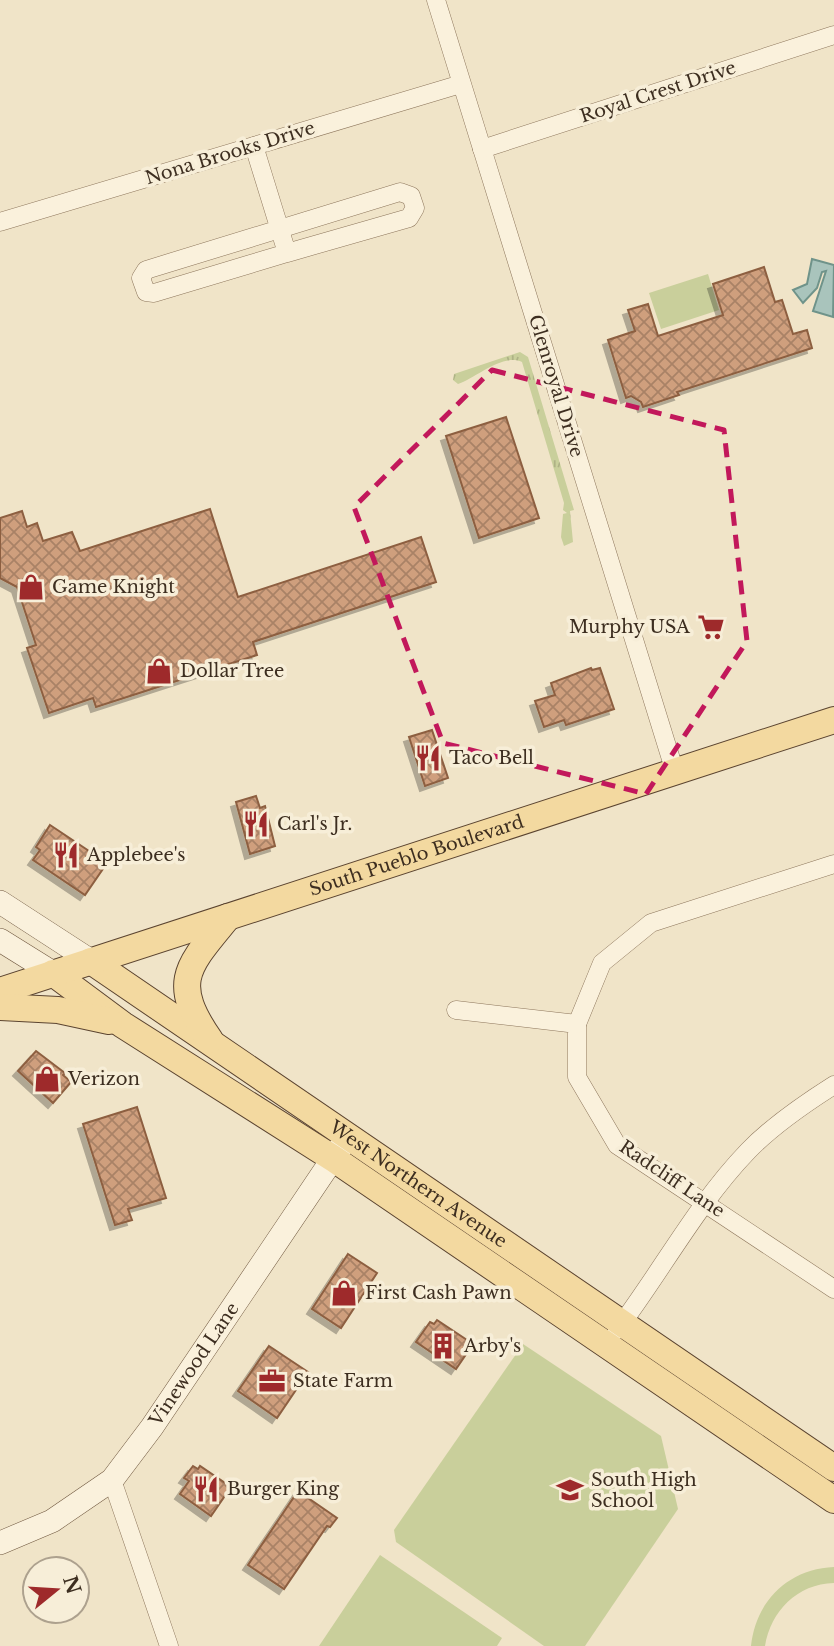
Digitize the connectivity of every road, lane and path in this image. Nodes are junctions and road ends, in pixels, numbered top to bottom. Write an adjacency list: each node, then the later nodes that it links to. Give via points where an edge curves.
1 (436, 0): 3 (street, Glenroyal Drive)
2 (834, 35): 5 (street, Royal Crest Drive)
3 (461, 84): 4 (street, Nona Brooks Drive); 5 (street, Glenroyal Drive)
4 (254, 146): 6 (street, Nona Brooks Drive); 7 (street)
5 (482, 149): 10 (street, Glenroyal Drive)
6 (0, 222)
7 (280, 229): 8 (street); 8 (street, via 400,192 411,196 415,208 409,218); 8 (street, via 146,270 141,278 146,292 153,293)
8 (287, 253)
9 (834, 720): 10 (main road, South Pueblo Boulevard)
10 (675, 772): 13 (main road, South Pueblo Boulevard)
11 (834, 864): 21 (street, Radcliff Lane, via 651,923 602,963)
12 (0, 902): 15 (street, West Northern Avenue)
13 (228, 917): 15 (main road, South Pueblo Boulevard); 22 (main road, via 196,957 186,982 197,1020)
14 (0, 940): 16 (street, West Northern Avenue)
15 (91, 961): 16 (main road, South Pueblo Boulevard); 22 (main road, West Northern Avenue)
16 (53, 973): 17 (main road, South Pueblo Boulevard); 20 (main road, West Northern Avenue)
17 (0, 992)
18 (0, 1007): 20 (main road, via 80,1013)
19 (456, 1010): 21 (street)
20 (123, 1024): 24 (main road, West Northern Avenue)
21 (577, 1024): 25 (street, Radcliff Lane, via 578,1077 618,1145)
22 (215, 1047): 24 (main road, West Northern Avenue)
23 (834, 1085): 25 (street, via 747,1152)
24 (340, 1148): 27 (main road, West Northern Avenue); 29 (street, Vinewood Lane)
25 (707, 1202): 26 (street, Radcliff Lane); 27 (street)
26 (834, 1289)
27 (614, 1334): 28 (main road, West Northern Avenue); 30 (main road, West Northern Avenue)
28 (834, 1468)
29 (112, 1480): 31 (street, Vinewood Lane, via 52,1521); 32 (street)
30 (834, 1500)
31 (0, 1543)
32 (169, 1646)

